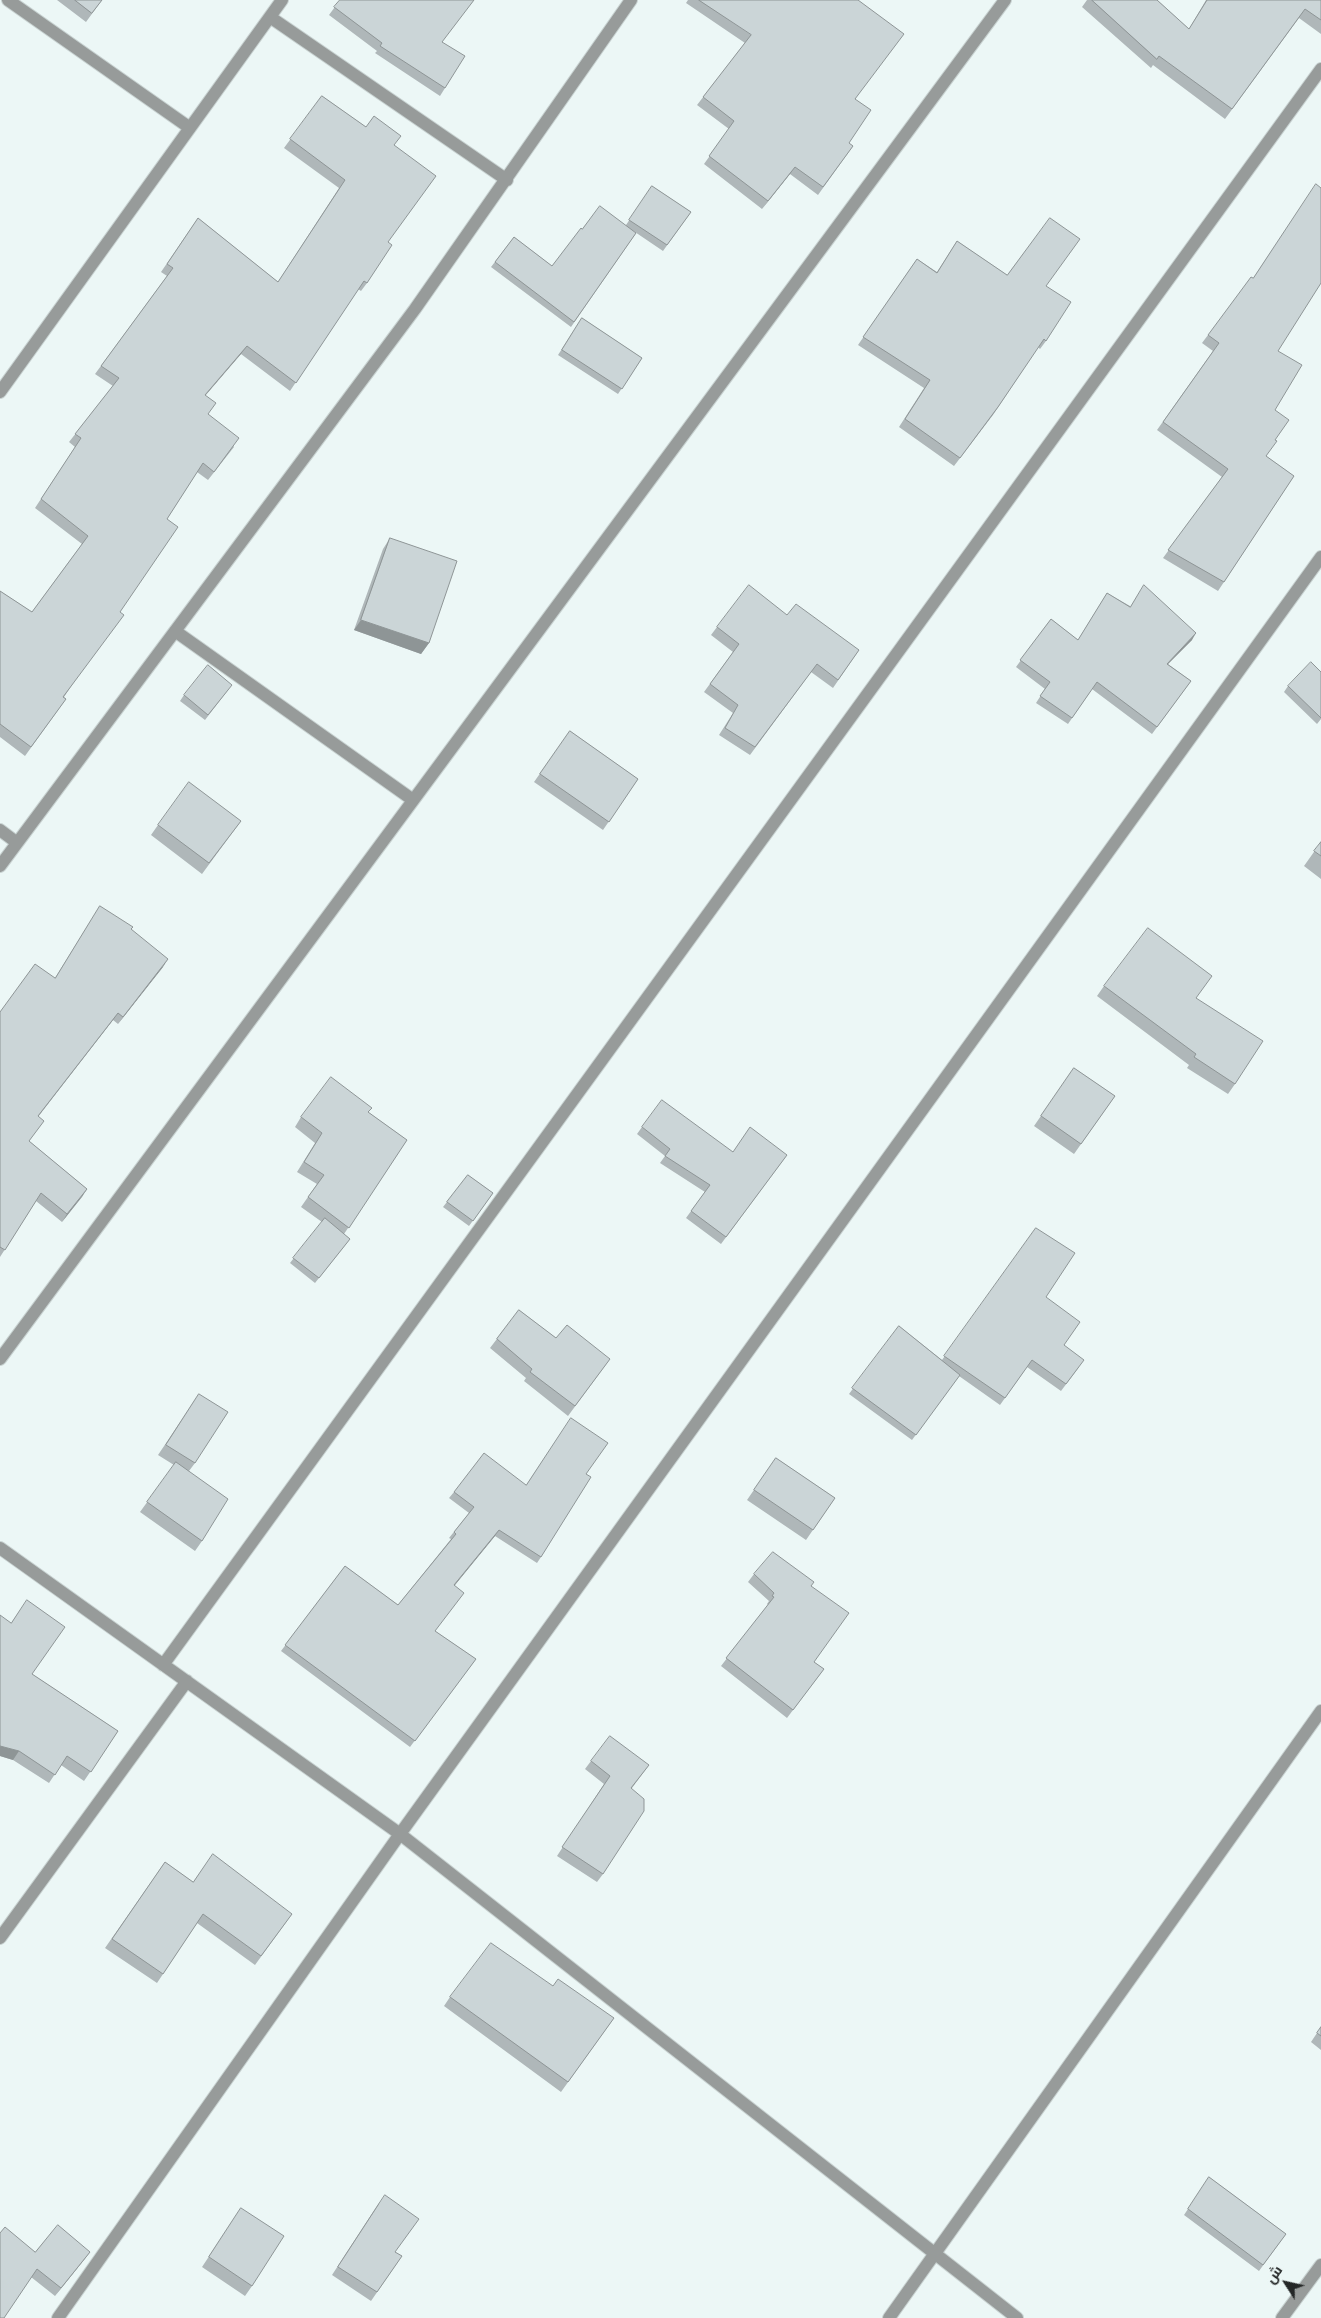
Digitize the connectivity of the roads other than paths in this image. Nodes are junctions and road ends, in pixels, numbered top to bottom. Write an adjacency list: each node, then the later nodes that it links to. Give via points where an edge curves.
1 (8, 0): 7 (street)
2 (282, 0): 5 (street)
3 (631, 0): 8 (street)
4 (1005, 0): 12 (street)
5 (270, 17): 7 (street); 8 (street)
6 (1321, 69): 18 (street)
7 (190, 128): 9 (street)
8 (507, 180): 11 (street)
9 (0, 392)
10 (1321, 557): 21 (street)
11 (175, 631): 12 (street); 14 (street)
12 (413, 800): 16 (street)
13 (0, 830): 14 (street)
14 (16, 842): 15 (street)
15 (0, 866)
16 (0, 1359)
17 (0, 1548): 18 (street)
18 (163, 1665): 19 (street)
19 (186, 1681): 21 (street); 22 (street)
20 (1321, 1711): 23 (street)
21 (400, 1834): 23 (street); 25 (street)
22 (0, 1938)
23 (935, 2254): 26 (street); 27 (street)
24 (1321, 2265): 28 (street)
25 (58, 2318)
26 (889, 2318)
27 (1017, 2318)
28 (1282, 2318)

